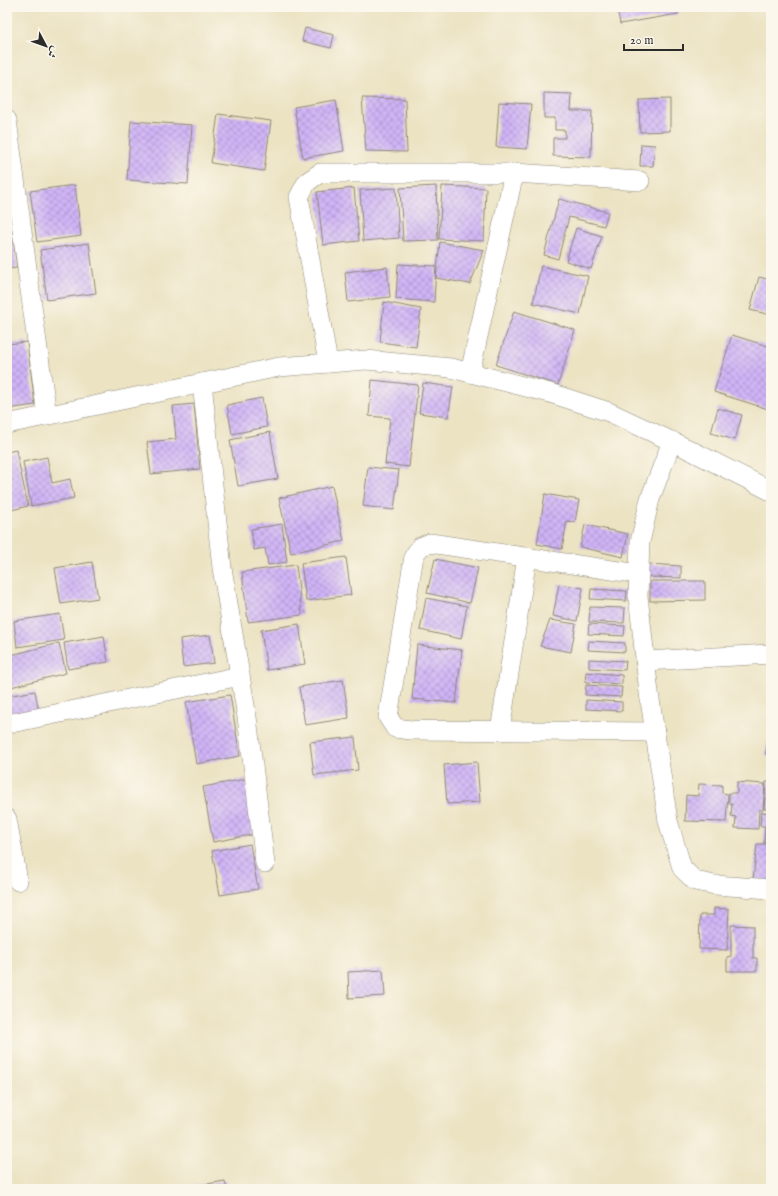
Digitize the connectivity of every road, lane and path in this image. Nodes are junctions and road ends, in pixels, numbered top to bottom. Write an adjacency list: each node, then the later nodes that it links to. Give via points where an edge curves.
1 (7, 120): 7 (street)
2 (514, 174): 3 (street); 4 (street, via 320,173 307,182 299,197); 5 (street)
3 (640, 181)
4 (328, 363): 5 (street, via 366,360); 6 (street, via 279,367)
5 (470, 372): 9 (street, via 609,412)
6 (202, 383): 7 (street); 15 (street, via 222,568)
7 (47, 416): 8 (street)
8 (7, 424)
9 (672, 442): 10 (street); 12 (street, via 650,499 640,542)
10 (771, 491)
11 (527, 558): 12 (street); 17 (street); 17 (street, via 430,543 420,547 414,556 388,717 395,728 411,730)
12 (639, 574): 14 (street, via 638,596)
13 (771, 654): 14 (street)
14 (645, 661): 18 (street)
15 (240, 676): 16 (street); 20 (street)
16 (7, 724)
17 (500, 731): 18 (street)
18 (655, 732): 22 (street, via 668,821 682,868 694,881)
19 (7, 819): 21 (street)
20 (265, 863)
21 (18, 882)
22 (771, 889)

